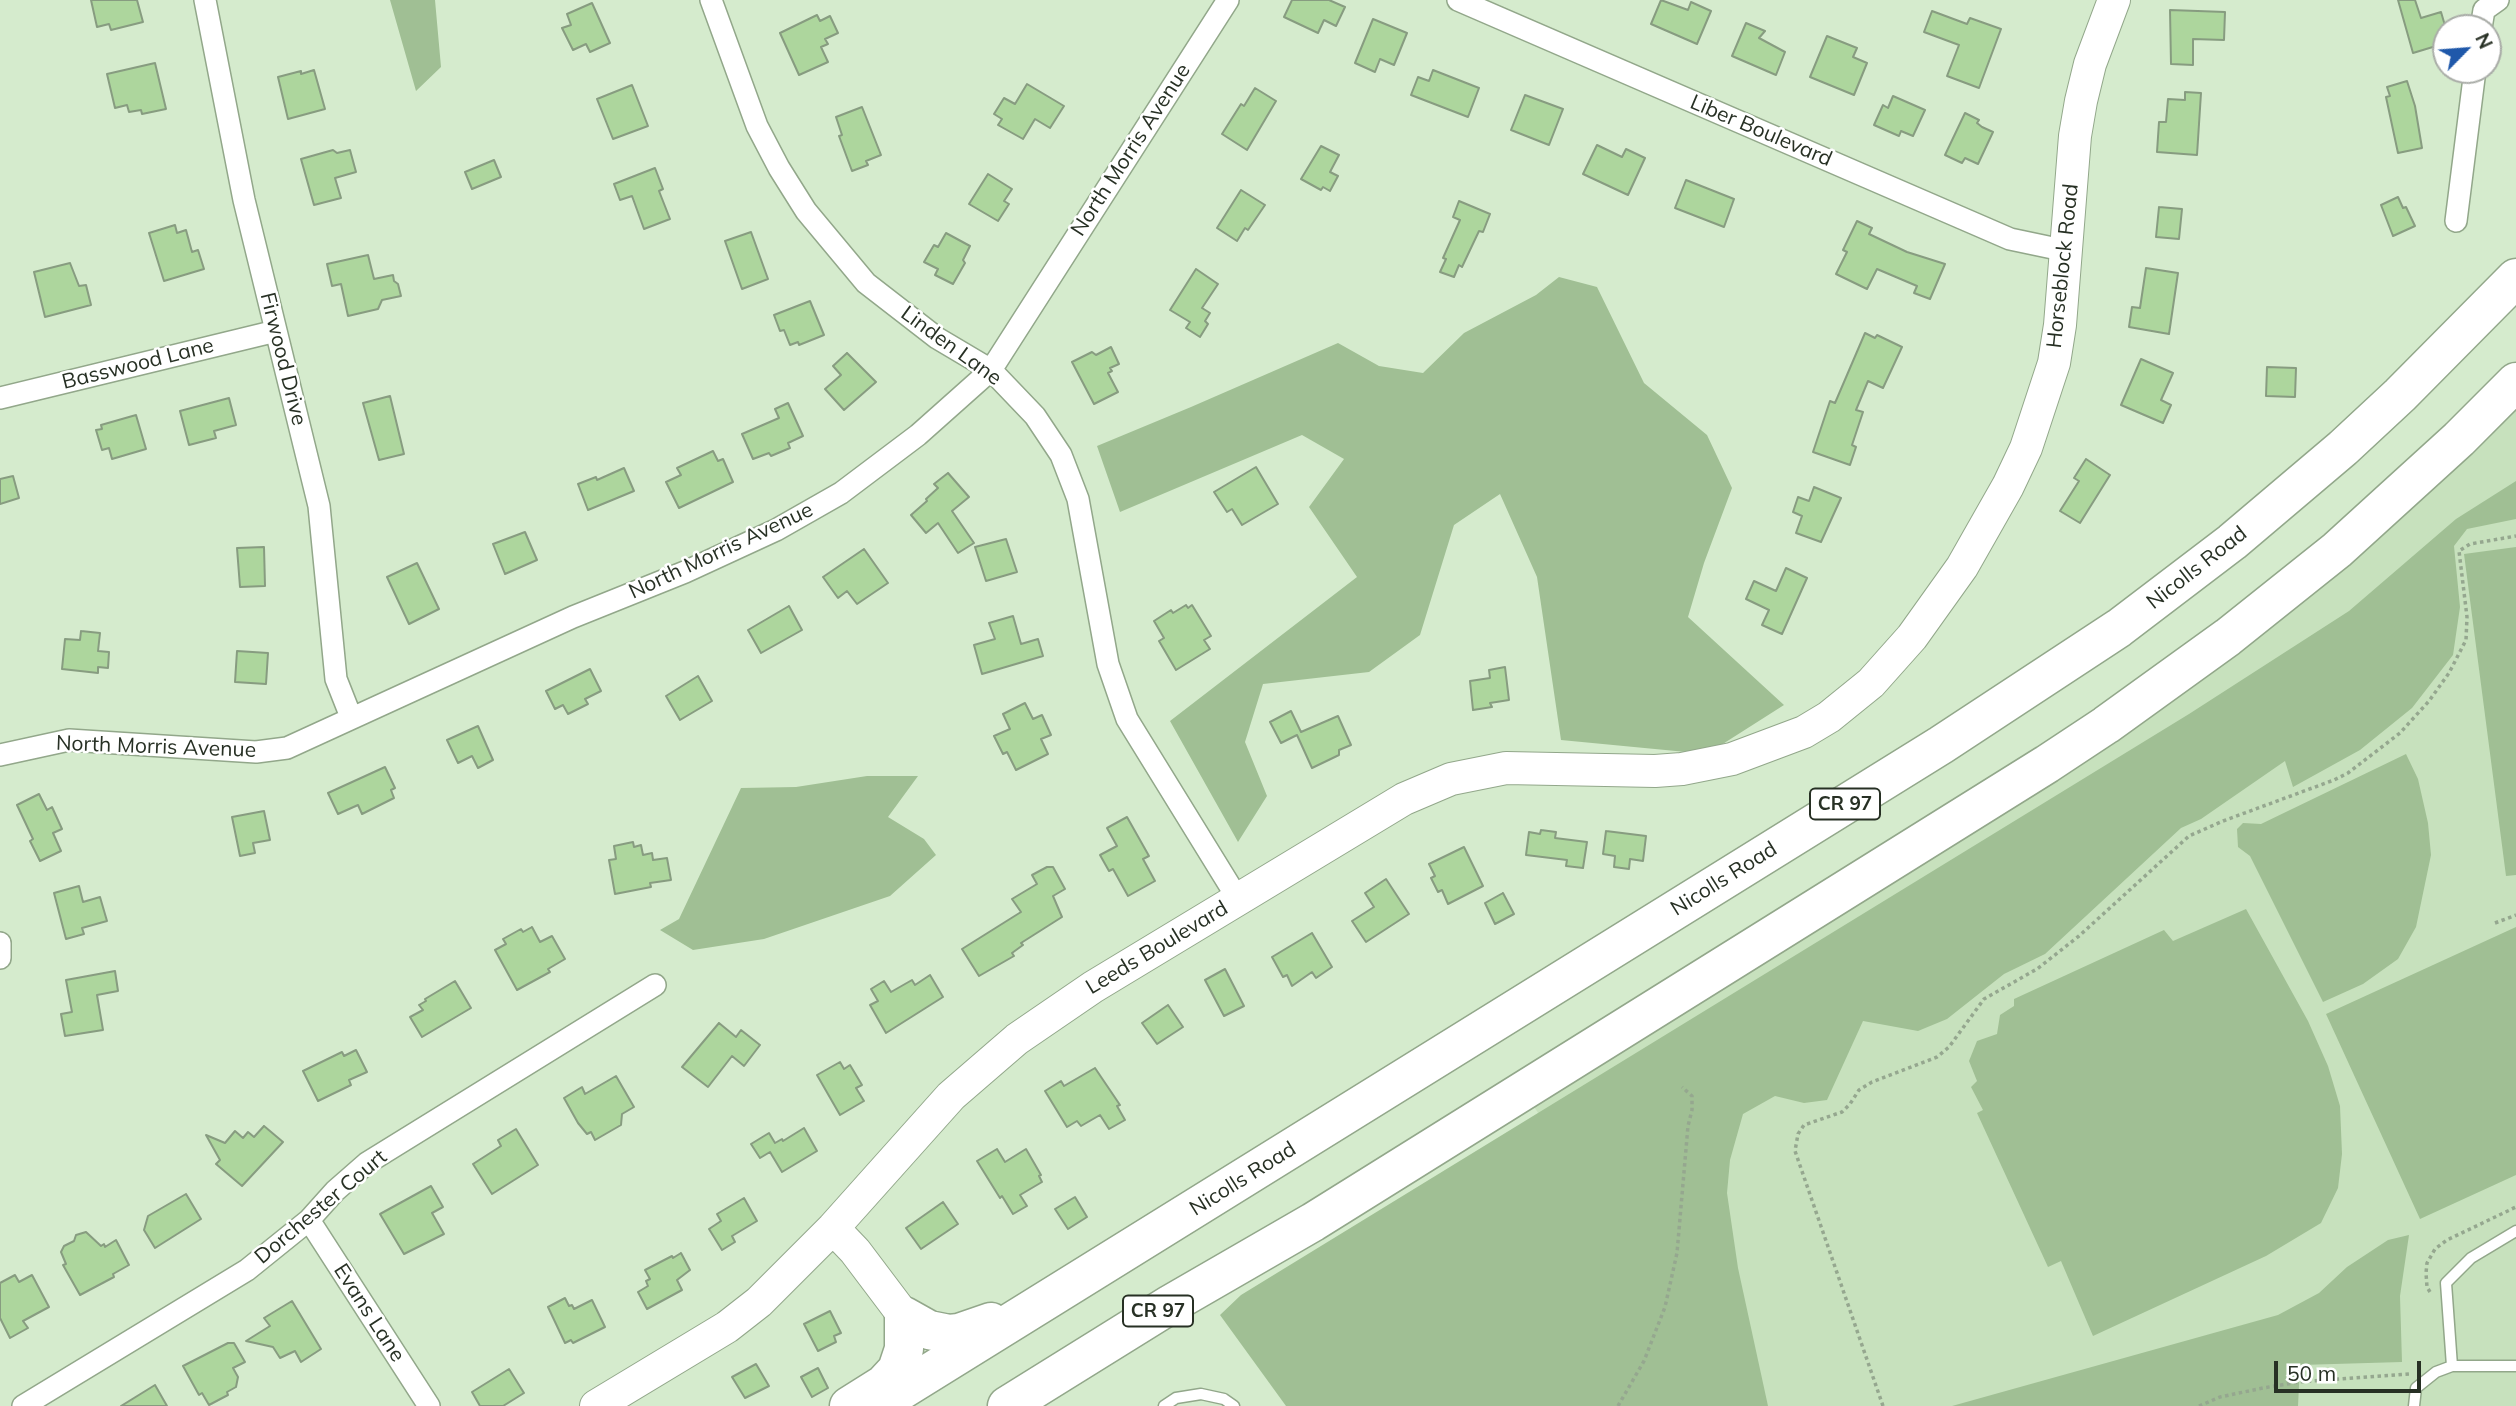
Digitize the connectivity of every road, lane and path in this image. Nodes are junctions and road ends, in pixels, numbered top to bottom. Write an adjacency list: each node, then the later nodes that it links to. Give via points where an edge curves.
1 (205, 0): 12 (street, Firwood Drive, via 244,200)
2 (711, 0): 13 (street, Linden Lane, via 757,126 806,211 866,284 937,338)
3 (1228, 0): 13 (street, North Morris Avenue)
4 (1458, 0): 10 (street, Liber Boulevard, via 2010,239)
5 (2114, 0): 10 (street, Horseblock Road, via 2081,101)
6 (2498, 0): 7 (street)
7 (2483, 14)
8 (2473, 84): 9 (street)
9 (2456, 221)
10 (2067, 251): 17 (street, Horseblock Road, via 2054,363 2026,448 2008,486 1962,567 1912,637 1871,683)
11 (2516, 278): 32 (highway, Nicolls Road / CR 97, via 2343,448 2232,542 2119,628 1952,737)
12 (276, 331): 15 (street, Basswood Lane); 18 (street, Firwood Drive, via 319,506 336,679)
13 (991, 370): 18 (street, North Morris Avenue, via 918,435 841,494 776,530); 20 (street, Linden Lane, via 1035,416 1061,455 1078,499 1108,664 1127,719)
14 (2516, 382): 28 (highway, CR 97, via 2337,550 2116,718)
15 (0, 398)
16 (2516, 536): 46 (path, via 2470,544 2459,551 2466,640 2436,691 2400,733 2334,780 2189,836 2079,936 2030,974 1984,999 1937,1057 1872,1082 1859,1090 1842,1112 1804,1125 1795,1151)
17 (1829, 717): 20 (street, Leeds Boulevard, via 1760,750 1682,769 1506,768 1451,779 1404,799)
18 (351, 718): 19 (street, North Morris Avenue, via 287,748 256,752 69,740)
19 (0, 755)
20 (1238, 899): 29 (street, Leeds Boulevard, via 1093,986 979,1070)
21 (2516, 915): 22 (path)
22 (2495, 923)
23 (0, 943): 24 (street)
24 (0, 958)
25 (655, 985): 27 (street, Dorchester Court, via 367,1163)
26 (1682, 1087): 45 (path, via 1692,1096 1692,1110 1677,1253 1665,1307 1644,1361)
27 (309, 1220): 36 (street, Dorchester Court, via 247,1270); 37 (street, Evans Lane)
28 (1313, 1222): 41 (highway, CR 97); 42 (highway, via 1178,1317)
29 (833, 1228): 31 (street); 38 (street, Leeds Boulevard, via 759,1302 727,1327)
30 (2516, 1231): 33 (lane, via 2471,1258 2446,1283)
31 (904, 1316): 32 (highway, via 929,1330 949,1334 989,1322); 39 (highway, via 904,1349 897,1370)
32 (1016, 1320): 40 (highway, Nicolls Road / CR 97)
33 (2452, 1366): 34 (lane); 35 (lane)
34 (2516, 1366)
35 (2436, 1372): 47 (path, via 2298,1382 2220,1397); 48 (lane, via 2416,1388)
36 (23, 1406)
37 (429, 1406)
38 (596, 1406)
39 (849, 1406)
40 (876, 1406)
41 (1007, 1406)
42 (1039, 1406)
43 (1164, 1406): 44 (lane, via 1176,1398 1201,1394)
44 (1234, 1406)
45 (1618, 1406)
46 (1883, 1406)
47 (2199, 1406)
48 (2414, 1406)

